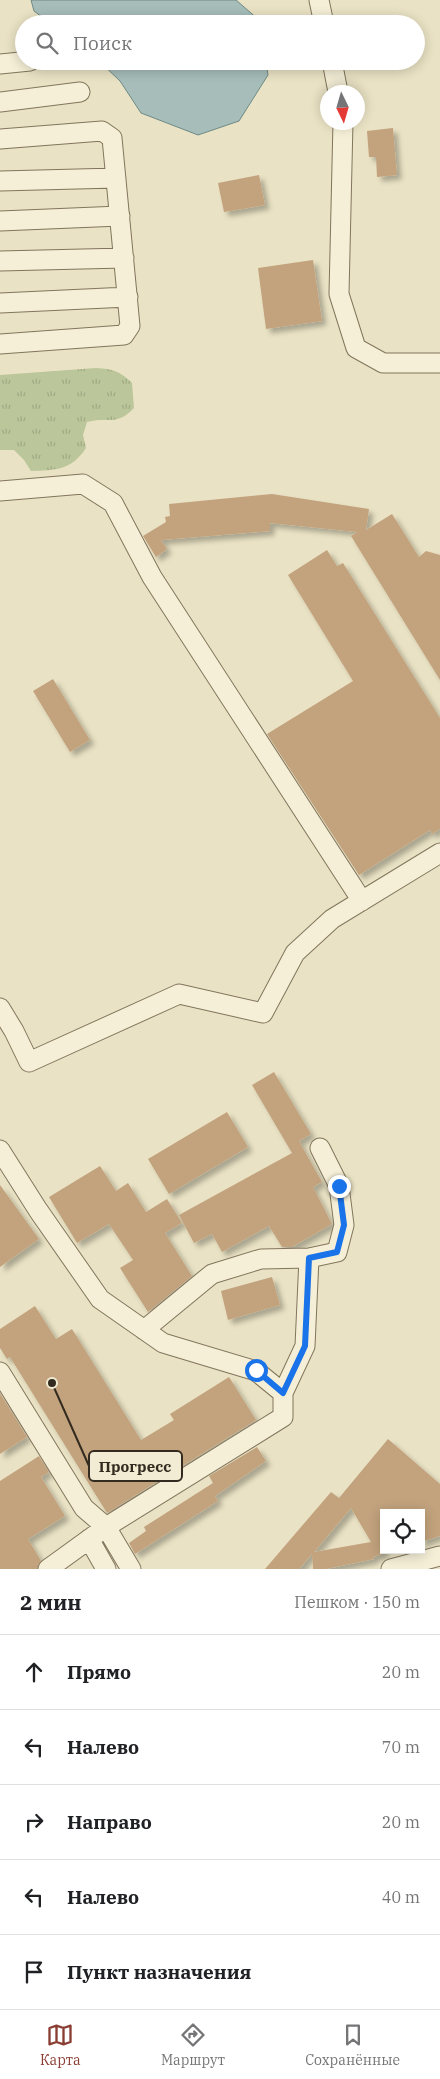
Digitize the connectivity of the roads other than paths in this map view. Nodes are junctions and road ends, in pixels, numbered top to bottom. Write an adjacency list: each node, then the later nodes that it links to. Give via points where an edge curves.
1 (319, 0): 2 (street)
2 (322, 15)
3 (15, 62): 4 (street)
4 (0, 64)
5 (334, 70): 6 (street)
6 (337, 85)
7 (80, 92): 8 (street)
8 (0, 102)
9 (343, 130): 20 (street, via 339,294 356,348 383,363)
10 (0, 138): 11 (street, via 102,131 112,138)
11 (116, 178): 12 (street); 13 (street)
12 (0, 181)
13 (120, 216): 14 (street); 15 (street)
14 (0, 222)
15 (124, 258): 16 (street); 17 (street)
16 (0, 260)
17 (128, 297): 18 (street); 19 (street, via 130,326 124,336)
18 (0, 303)
19 (0, 344)
20 (440, 363)
21 (0, 491): 23 (street, via 83,484 113,503 152,578)
22 (440, 853): 23 (street)
23 (362, 900): 25 (street, via 332,919 295,953 263,1013 179,994 29,1062)
24 (0, 1008): 25 (street)
25 (5, 1031)
26 (320, 1148): 28 (street, via 339,1186 344,1225 337,1252)
27 (0, 1150): 29 (street, via 100,1299)
28 (309, 1258): 29 (street, via 261,1260 212,1274); 31 (street, via 305,1346)
29 (144, 1330): 31 (street, via 163,1343 256,1370)
30 (0, 1372): 32 (street, via 84,1508)
31 (283, 1393): 32 (street, via 283,1417)
32 (106, 1527): 33 (street); 37 (street)
33 (89, 1540): 35 (street); 36 (street)
34 (440, 1556): 38 (street)
35 (48, 1569)
36 (106, 1569)
37 (131, 1569)
38 (391, 1569)

